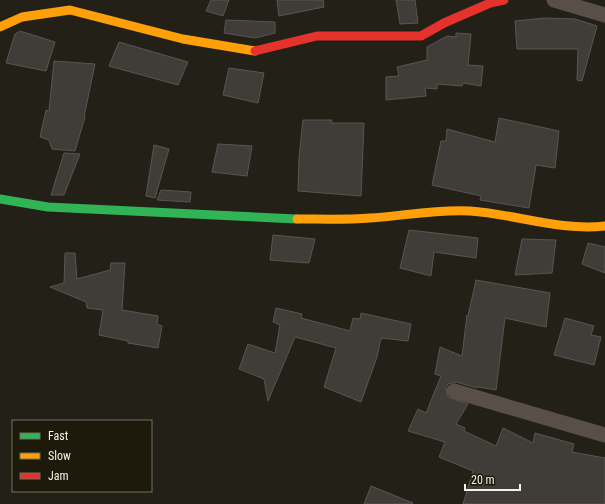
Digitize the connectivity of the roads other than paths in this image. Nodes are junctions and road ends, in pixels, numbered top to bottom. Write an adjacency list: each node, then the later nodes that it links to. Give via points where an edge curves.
1 (504, 0): 4 (street, via 490,3 421,36 317,36 255,51 183,39 70,10 22,17)
2 (554, 0): 3 (street)
3 (605, 15)
4 (0, 28)
5 (0, 199): 6 (street, via 48,207 289,219 369,218 452,210 554,225 588,228)
6 (605, 226)
7 (454, 391): 8 (street)
8 (605, 435)

